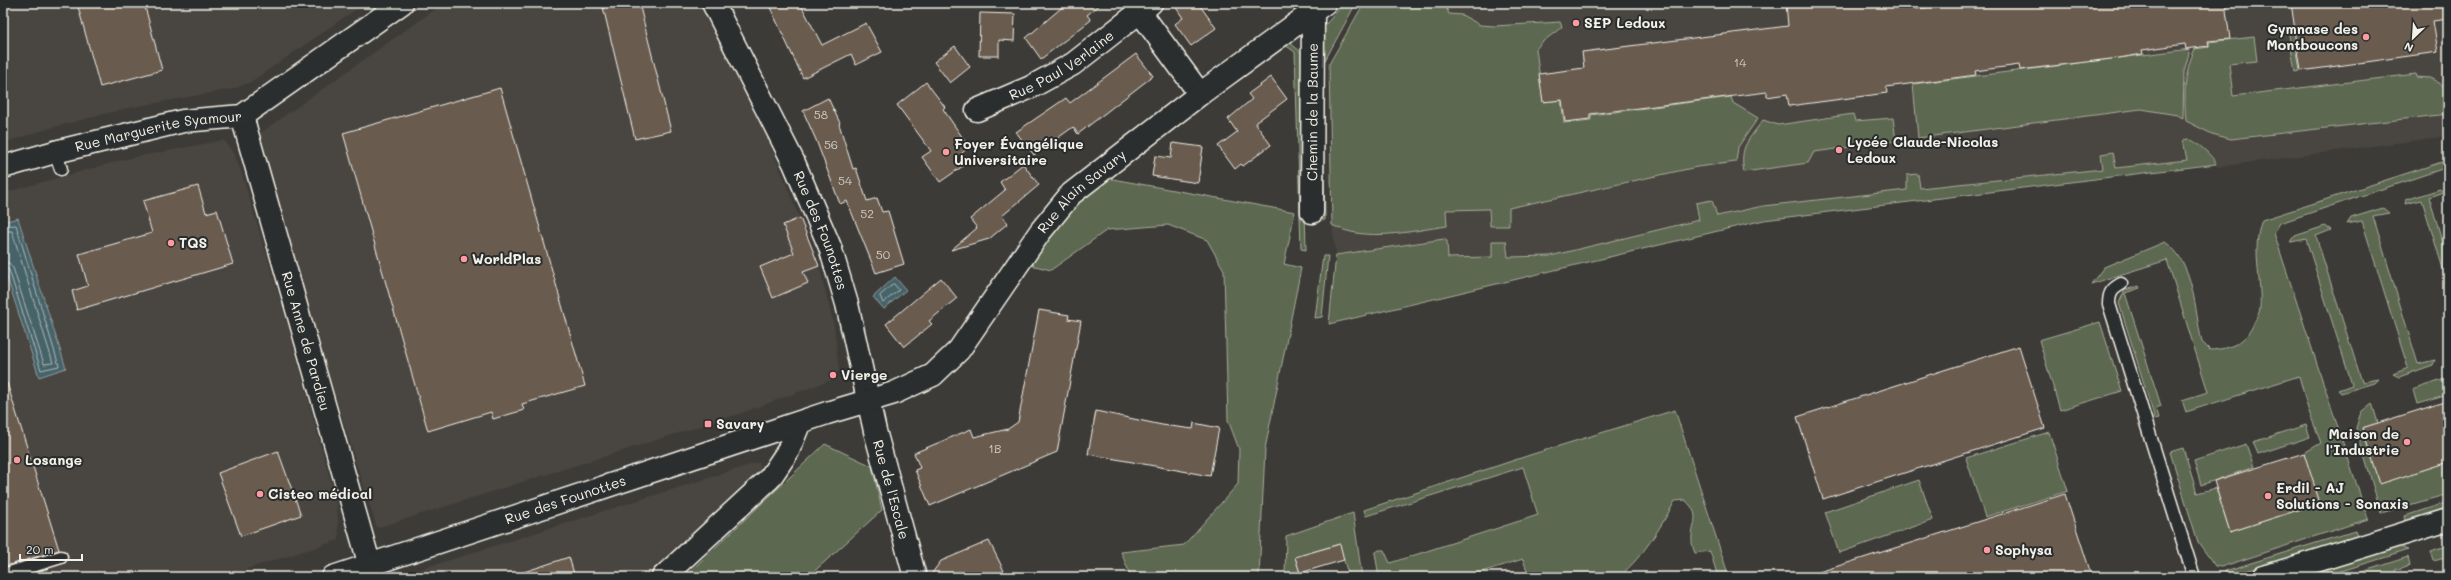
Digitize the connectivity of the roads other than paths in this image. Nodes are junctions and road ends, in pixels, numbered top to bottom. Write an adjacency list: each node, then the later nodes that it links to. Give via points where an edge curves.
1 (402, 3): 7 (street, Rue Marguerite Syamour)
2 (713, 3): 11 (street, Rue des Founottes, via 794,163 830,247 847,304)
3 (1319, 7): 5 (street, Rue Alain Savary); 9 (street, Chemin de la Baume)
4 (1146, 8): 5 (street, Rue Paul Verlaine); 6 (street, Rue Paul Verlaine, via 1052,77)
5 (1200, 94): 11 (street, Rue Alain Savary, via 1071,194 1040,232 959,350 946,364 933,375 894,394)
6 (977, 110)
7 (242, 116): 8 (street, Rue Marguerite Syamour, via 183,121 58,160); 15 (street, Rue Anne de Pardieu)
8 (3, 168)
9 (1312, 212)
10 (2122, 284): 20 (lane, via 2114,288 2109,295 2109,304)
11 (869, 402): 12 (street, Rue des Founottes); 19 (street, Rue de l'Escale)
12 (799, 424): 15 (street, Rue des Founottes); 18 (street, via 788,451 770,478)
13 (2448, 520): 21 (street)
14 (61, 557): 16 (lane)
15 (370, 566): 17 (street, Rue des Founottes)
16 (3, 575)
17 (333, 577)
18 (663, 577)
19 (915, 577)
20 (2194, 577)
21 (2264, 577)

